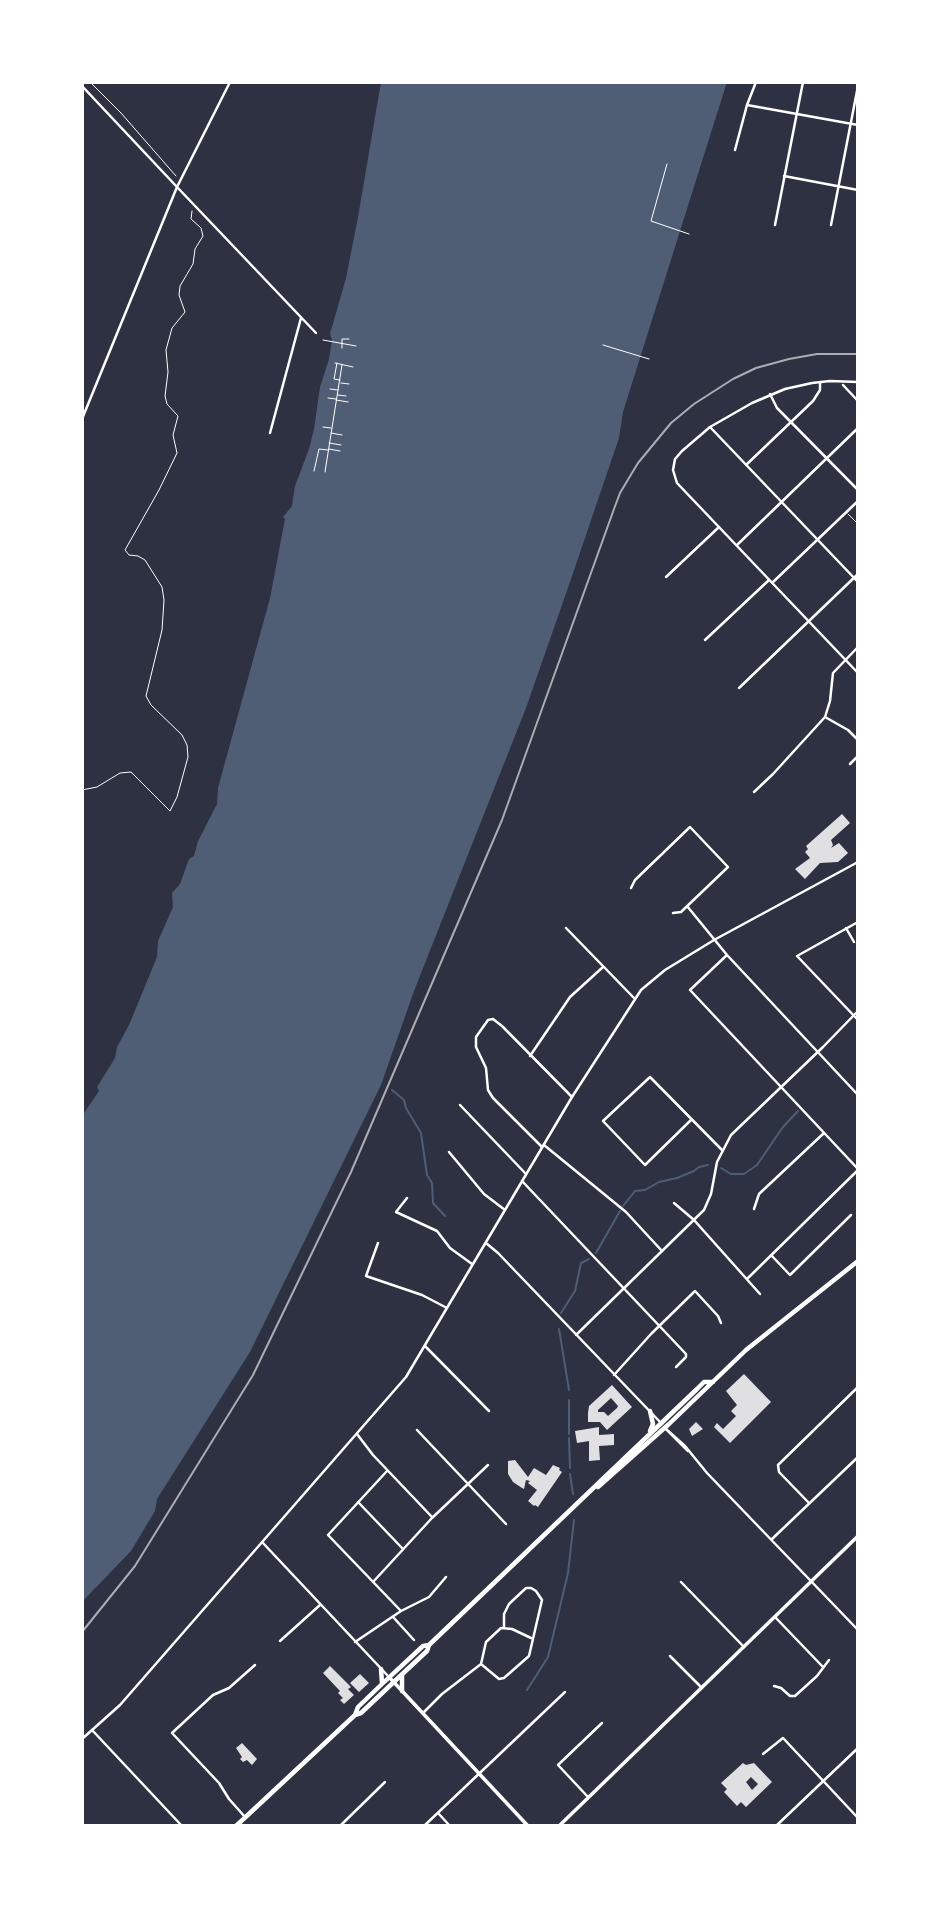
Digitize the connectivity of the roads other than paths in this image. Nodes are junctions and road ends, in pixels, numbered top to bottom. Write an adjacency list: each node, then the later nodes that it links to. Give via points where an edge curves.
1 (230, 82): 12 (street)
2 (756, 82): 6 (street)
3 (803, 82): 7 (street)
4 (82, 86): 12 (street)
5 (858, 86): 8 (street)
6 (747, 105): 7 (street); 10 (street)
7 (796, 114): 8 (street); 11 (street)
8 (850, 124): 9 (street); 13 (street)
9 (858, 125)
10 (735, 150)
11 (784, 176): 13 (street); 15 (street)
12 (177, 187): 17 (street); 25 (street)
13 (838, 187): 14 (street); 16 (street)
14 (858, 190)
15 (775, 225)
16 (831, 225)
17 (301, 318): 18 (street); 29 (street)
18 (316, 333)
19 (858, 375): 21 (street)
20 (820, 382): 21 (street); 23 (street); 26 (street, via 817,396)
21 (857, 382)
22 (843, 385): 24 (street)
23 (770, 394): 26 (street); 27 (street)
24 (858, 401)
25 (82, 419)
26 (790, 422): 30 (street); 31 (street)
27 (710, 427): 31 (street); 37 (street, via 678,455 673,467 677,483)
28 (858, 428): 30 (street)
29 (270, 433)
30 (827, 459): 32 (street); 33 (street)
31 (746, 465): 33 (street)
32 (858, 490)
33 (782, 502): 38 (street); 39 (street)
34 (858, 502): 35 (street)
35 (846, 512): 36 (lane); 38 (street)
36 (858, 524)
37 (719, 527): 39 (street); 41 (street)
38 (817, 540): 42 (street); 43 (street)
39 (737, 545): 43 (street)
40 (858, 574): 42 (street)
41 (666, 577)
42 (854, 578): 44 (street); 45 (street)
43 (770, 582): 45 (street); 46 (street)
44 (858, 582)
45 (808, 621): 48 (street); 50 (street)
46 (705, 640)
47 (858, 647): 48 (street)
48 (845, 660): 49 (street); 51 (street, via 833,673)
49 (858, 673)
50 (739, 688)
51 (825, 717): 52 (street); 55 (street)
52 (858, 740)
53 (858, 756): 54 (street)
54 (850, 764)
55 (754, 792)
56 (858, 862): 63 (street)
57 (631, 888): 58 (street, via 690,827 727,866)
58 (687, 905): 59 (street); 63 (street)
59 (673, 913)
60 (858, 922): 62 (street)
61 (566, 928): 66 (street)
62 (846, 928): 64 (street); 69 (street, via 797,956)
63 (714, 940): 65 (street); 67 (street, via 655,976)
64 (854, 942)
65 (727, 955): 71 (street); 73 (street, via 690,990)
66 (603, 967): 67 (street); 72 (street, via 569,997)
67 (634, 998): 75 (street)
68 (858, 1011): 69 (street)
69 (853, 1016): 70 (street); 71 (street)
70 (858, 1020)
71 (818, 1052): 73 (street); 74 (street)
72 (529, 1056): 75 (street); 79 (street, via 493,1019 477,1037 488,1090)
73 (781, 1087): 78 (street); 80 (street)
74 (858, 1095)
75 (572, 1097): 79 (street)
76 (460, 1105): 83 (street)
77 (691, 1120): 77 (street, via 645,1165 603,1121 650,1077); 80 (street)
78 (824, 1133): 82 (street); 87 (street, via 760,1194)
79 (543, 1146): 83 (street); 93 (street, via 626,1212)
80 (722, 1150): 90 (street, via 708,1202)
81 (449, 1153): 88 (street, via 484,1194)
82 (858, 1169): 94 (street)
83 (526, 1174): 84 (street)
84 (522, 1181): 88 (street); 98 (street)
85 (407, 1198): 96 (street, via 396,1212 437,1231)
86 (674, 1203): 90 (street)
87 (754, 1209)
88 (505, 1210): 91 (street)
89 (851, 1215): 94 (street, via 790,1275)
90 (694, 1220): 93 (street); 97 (street)
91 (486, 1243): 96 (street); 103 (street)
92 (378, 1244): 100 (street, via 366,1276)
93 (662, 1251): 98 (street)
94 (771, 1255): 97 (street)
95 (858, 1261): 110 (highway, via 775,1325 713,1382 704,1382)
96 (473, 1265): 100 (street)
97 (748, 1278): 99 (street)
98 (624, 1288): 102 (street); 103 (street)
99 (760, 1294)
100 (447, 1308): 104 (street)
101 (721, 1323): 102 (street, via 695,1291)
102 (659, 1326): 105 (street, via 686,1356); 106 (street)
103 (576, 1335): 106 (street)
104 (425, 1346): 108 (street); 113 (street, via 406,1377)
105 (676, 1367)
106 (614, 1375): 109 (street)
107 (858, 1387): 119 (street, via 780,1463 778,1468)
108 (489, 1411)
109 (650, 1411): 110 (street); 112 (highway, via 653,1424)
110 (664, 1426): 112 (highway); 120 (highway); 124 (street)
111 (417, 1430): 117 (street)
112 (649, 1433): 120 (highway)
113 (357, 1434): 116 (street); 125 (street)
114 (858, 1457): 119 (street)
115 (488, 1465): 117 (street)
116 (387, 1471): 118 (street); 121 (street)
117 (468, 1484): 121 (street); 122 (street)
118 (358, 1502): 126 (street); 130 (street, via 328,1535)
119 (809, 1503): 124 (street)
120 (579, 1504): 141 (highway)
121 (432, 1518): 126 (street)
122 (506, 1524)
123 (858, 1536): 129 (main road)
124 (771, 1540): 129 (street)
125 (262, 1542): 131 (street); 160 (street)
126 (403, 1549): 130 (street)
127 (446, 1577): 132 (street, via 429,1597)
128 (681, 1581): 142 (street)
129 (811, 1581): 134 (main road); 136 (street)
130 (373, 1582): 132 (street)
131 (320, 1605): 139 (street); 140 (street)
132 (401, 1611): 133 (street)
133 (393, 1617): 138 (street); 140 (street)
134 (775, 1617): 142 (main road); 147 (street)
135 (504, 1627): 137 (street); 137 (street, via 509,1604 531,1588 542,1600); 145 (street, via 486,1642)
136 (858, 1630)
137 (531, 1637): 145 (street, via 528,1656 504,1678 493,1677)
138 (414, 1640)
139 (280, 1642)
140 (355, 1642): 148 (street)
141 (429, 1645): 149 (highway); 150 (highway)
142 (744, 1648): 154 (main road)
143 (670, 1656): 154 (street)
144 (829, 1660): 147 (street)
145 (481, 1664): 157 (street)
146 (255, 1665): 169 (street, via 172,1733)
147 (823, 1667): 153 (street, via 796,1696)
148 (381, 1669): 150 (street); 152 (highway)
149 (402, 1675): 151 (highway); 155 (highway)
150 (389, 1677): 151 (main road); 152 (highway)
151 (394, 1682): 155 (main road); 158 (highway)
152 (382, 1684): 158 (highway)
153 (774, 1686)
154 (702, 1689): 167 (main road)
155 (402, 1691): 157 (main road)
156 (565, 1692): 164 (street)
157 (423, 1713): 164 (main road)
158 (355, 1715): 169 (highway)
159 (602, 1723): 167 (street, via 558,1765)
160 (92, 1730): 161 (street); 171 (street)
161 (82, 1739)
162 (858, 1748): 166 (street)
163 (763, 1754): 166 (street, via 783,1738)
164 (480, 1774): 168 (street); 176 (main road)
165 (386, 1782): 173 (street)
166 (823, 1782): 170 (street); 178 (street)
167 (588, 1798): 177 (main road)
168 (438, 1812): 174 (street); 175 (street)
169 (245, 1817): 172 (highway)
170 (858, 1818)
171 (182, 1826)
172 (236, 1826)
173 (340, 1826)
174 (424, 1826)
175 (450, 1826)
176 (528, 1826)
177 (559, 1826)
178 (776, 1826)

